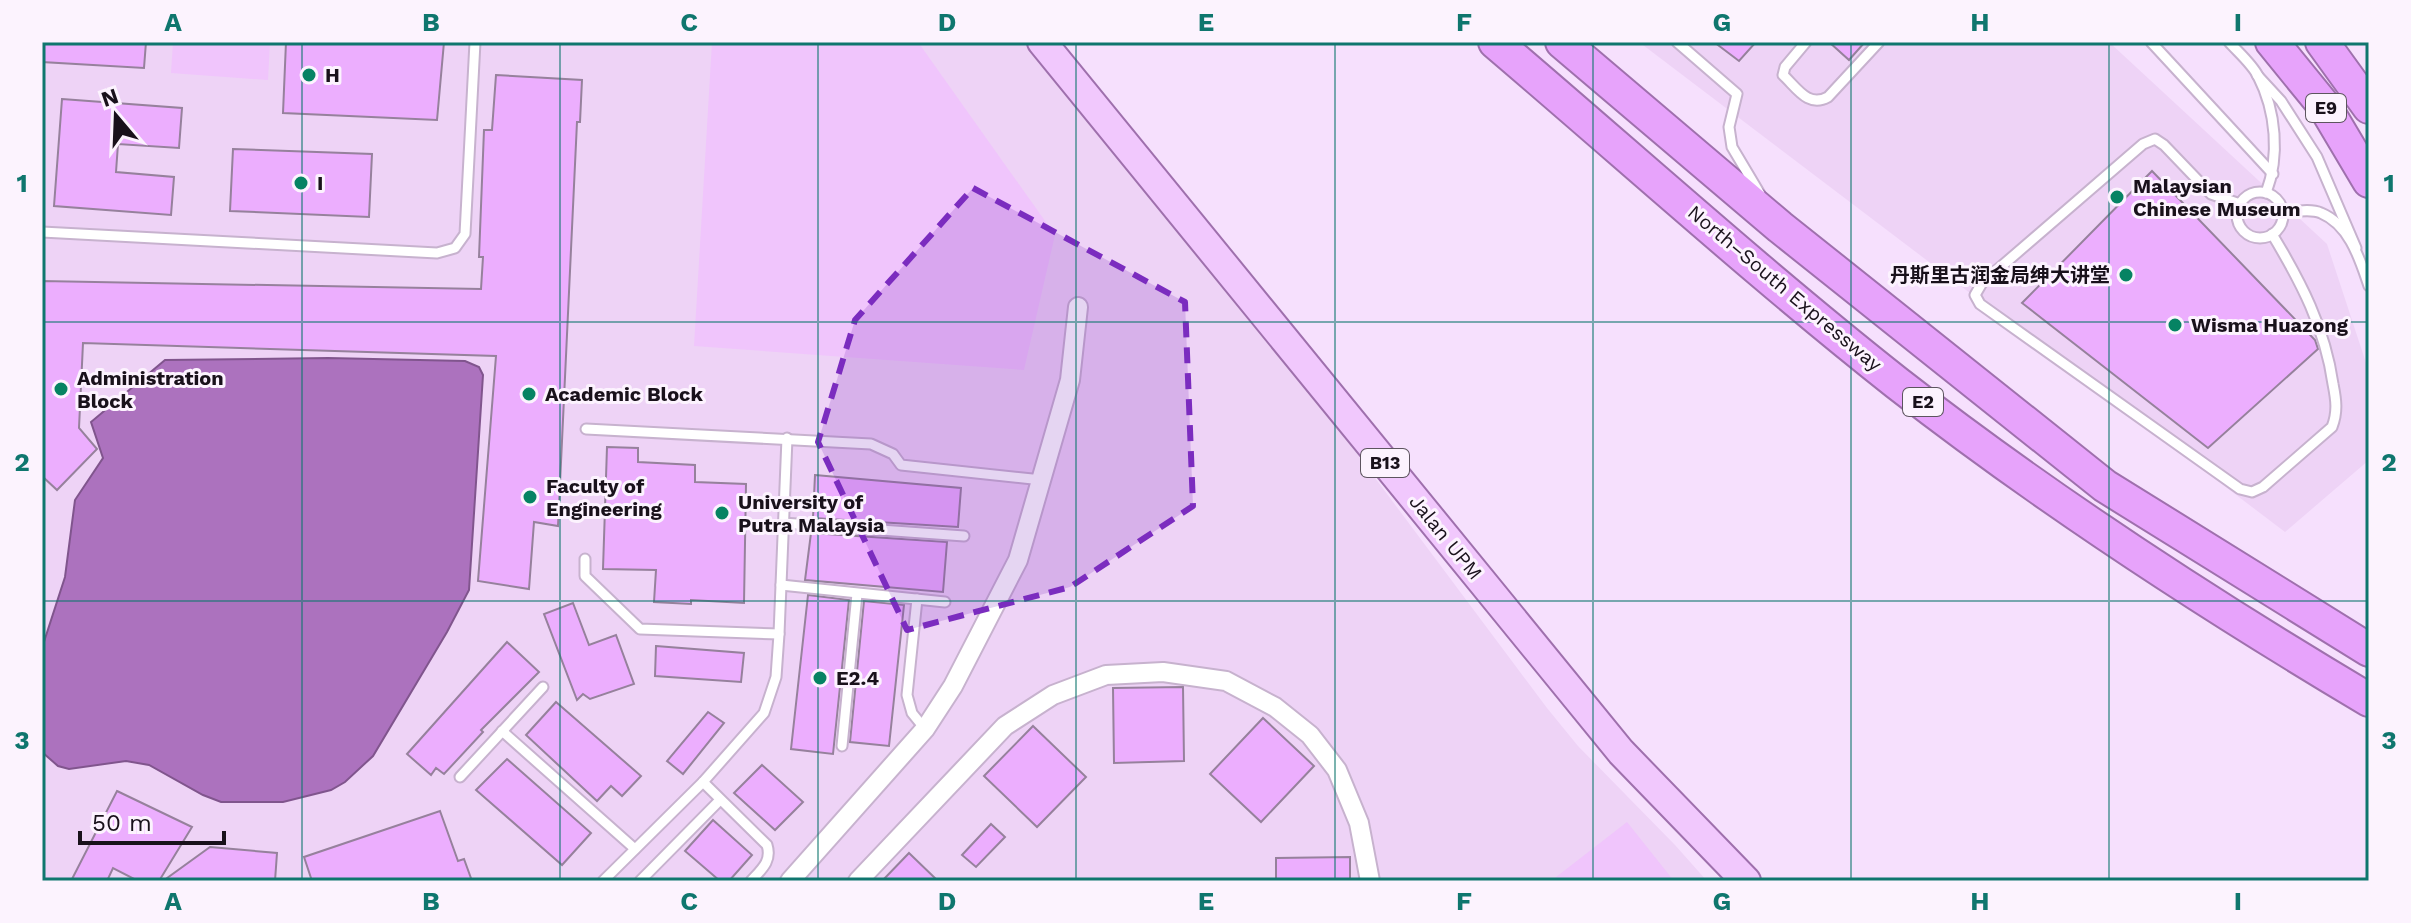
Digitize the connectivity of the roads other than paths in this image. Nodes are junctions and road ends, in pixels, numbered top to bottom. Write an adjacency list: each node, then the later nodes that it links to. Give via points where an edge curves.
1 (475, 42): 20 (lane, via 465,234 455,248 437,253)
2 (1042, 42): 46 (main road, Jalan UPM / B13, via 1621,752)
3 (1495, 42): 38 (highway, North–South Expressway / E2, via 1897,383 2083,520)
4 (1562, 42): 19 (highway, E2)
5 (1677, 42): 19 (lane, via 1737,94 1729,127 1732,147)
6 (1806, 42): 7 (lane, via 1783,75 1819,102)
7 (1879, 42)
8 (2151, 42): 14 (lane)
9 (2229, 42): 12 (lane)
10 (2272, 42): 15 (highway, E9, via 2325,107)
11 (2322, 42): 13 (highway, E9)
12 (2257, 75): 14 (lane, via 2273,123); 22 (lane, via 2281,101 2317,157)
13 (2369, 107)
14 (2273, 174): 16 (lane)
15 (2369, 181)
16 (2266, 193): 17 (lane, via 2249,195); 18 (lane)
17 (2240, 204): 21 (lane, via 2237,219 2244,232 2257,238); 21 (lane, via 2211,194 2155,139 1982,283 1975,295 1980,304 2194,457 2252,492 2332,427 2336,417 2329,356 2314,308)
18 (2282, 213): 21 (lane); 22 (lane, via 2320,212)
19 (1780, 227): 36 (highway, E2, via 2105,486)
20 (42, 232)
21 (2272, 234)
22 (2356, 248): 23 (lane)
23 (2369, 286)
24 (1078, 307): 27 (street, via 1070,380)
25 (586, 429): 26 (lane)
26 (787, 438): 27 (lane, via 871,444 893,454 901,465); 28 (lane)
27 (1042, 480): 39 (street, via 1018,560)
28 (783, 523): 29 (lane); 31 (lane)
29 (964, 536)
30 (585, 559): 35 (lane, via 585,576 640,629)
31 (781, 585): 32 (lane); 35 (lane)
32 (857, 594): 33 (lane); 41 (lane)
33 (917, 599): 34 (lane); 39 (lane, via 907,695 912,713)
34 (945, 602)
35 (779, 634): 43 (lane, via 776,677 764,713)
36 (2369, 650)
37 (543, 687): 40 (lane)
38 (2369, 700)
39 (925, 729): 50 (street)
40 (502, 731): 42 (lane); 45 (lane)
41 (842, 746)
42 (460, 777)
43 (703, 782): 44 (lane); 45 (lane)
44 (720, 800): 48 (lane); 49 (lane, via 767,845 766,864)
45 (635, 849): 47 (lane)
46 (1746, 878)
47 (603, 881)
48 (640, 881)
49 (751, 881)
50 (790, 881)
51 (858, 881): 52 (street, via 1005,726 1053,695 1106,675 1163,672 1226,681 1275,707 1310,735 1337,770 1359,823)
52 (1370, 881)

